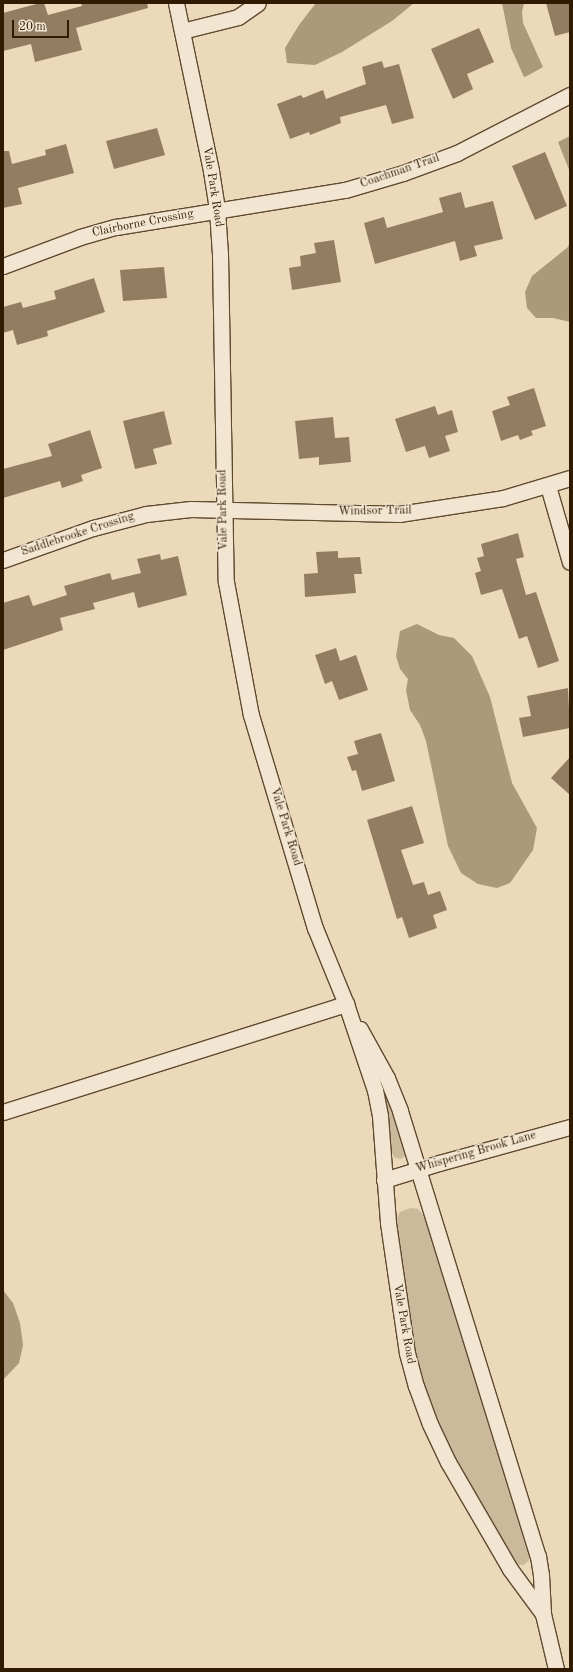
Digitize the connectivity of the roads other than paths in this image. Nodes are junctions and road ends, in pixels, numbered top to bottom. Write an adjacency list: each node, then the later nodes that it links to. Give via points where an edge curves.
1 (176, 3): 3 (street, Vale Park Road)
2 (258, 3): 3 (street, via 238,17)
3 (182, 31): 5 (street, Vale Park Road)
4 (570, 96): 5 (street, Coachman Trail, via 457,152 403,173 345,190)
5 (217, 210): 6 (street, Clairborne Crossing, via 99,231); 9 (street, Vale Park Road)
6 (3, 266)
7 (570, 478): 8 (street, Windsor Trail)
8 (548, 486): 9 (street, Windsor Trail, via 503,498 399,514); 11 (street)
9 (224, 511): 10 (street, Saddlebrooke Crossing, via 191,509 146,514 93,528); 12 (street, Vale Park Road, via 226,582 251,716 316,928)
10 (3, 560)
11 (570, 562)
12 (346, 1004): 13 (street); 15 (street, Vale Park Road, via 387,1078); 16 (street, Vale Park Road, via 380,1116)
13 (3, 1112)
14 (570, 1127): 15 (street, Whispering Brook Lane)
15 (418, 1170): 16 (street, Whispering Brook Lane); 17 (street, Vale Park Road, via 538,1556)
16 (384, 1180): 17 (street, Vale Park Road, via 407,1353 423,1406 462,1486 510,1568)
17 (543, 1614): 18 (street, Vale Park Road)
18 (556, 1669)

